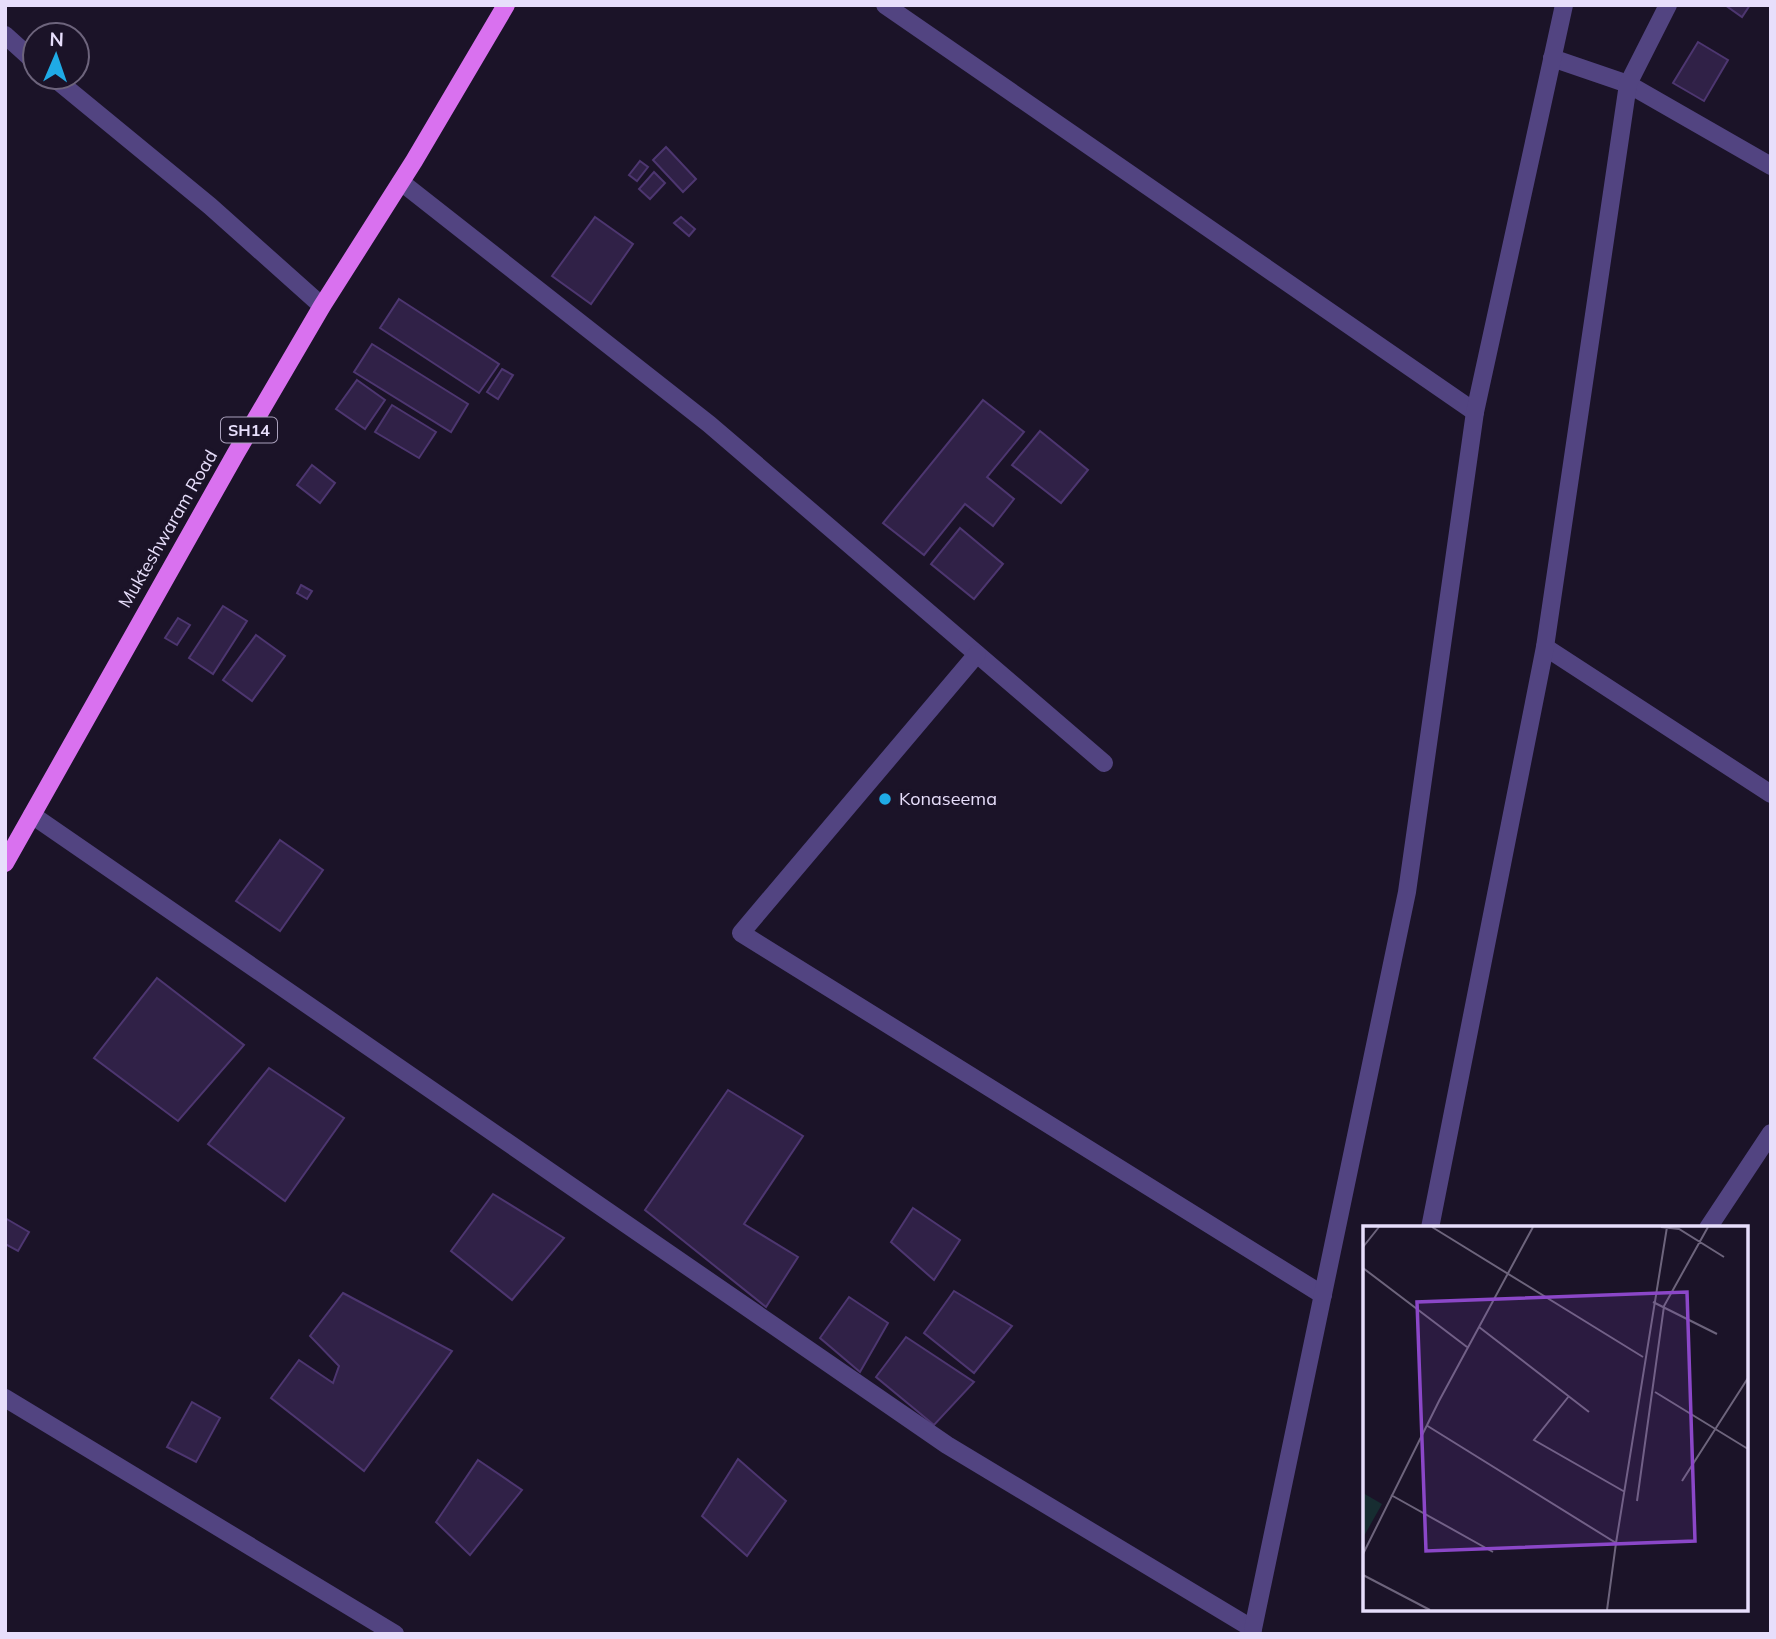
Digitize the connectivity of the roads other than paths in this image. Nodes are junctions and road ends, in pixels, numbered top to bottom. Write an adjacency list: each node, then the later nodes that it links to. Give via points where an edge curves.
1 (506, 5): 11 (main road, Mukteshwaram Road / SH14)
2 (885, 5): 13 (street)
3 (1564, 5): 7 (street)
4 (1668, 5): 8 (street)
5 (5, 35): 6 (street)
6 (21, 49)
7 (1552, 58): 8 (street); 13 (street)
8 (1628, 84): 10 (street); 14 (street)
9 (69, 91): 12 (street, via 210,206)
10 (1771, 166)
11 (401, 183): 12 (main road, Mukteshwaram Road / SH14); 15 (street, via 709,424)
12 (322, 306): 18 (main road, Mukteshwaram Road / SH14)
13 (1475, 412): 23 (street, via 1407,892)
14 (1545, 646): 17 (street); 21 (street)
15 (977, 654): 16 (street); 23 (street, via 741,933)
16 (1104, 763)
17 (1771, 794)
18 (32, 815): 19 (main road, Mukteshwaram Road / SH14); 25 (street, via 947,1445)
19 (5, 863)
20 (1771, 1133): 22 (street)
21 (1430, 1226)
22 (1709, 1226)
23 (1323, 1295): 25 (street)
24 (5, 1398): 26 (street)
25 (1252, 1631)
26 (395, 1634)

